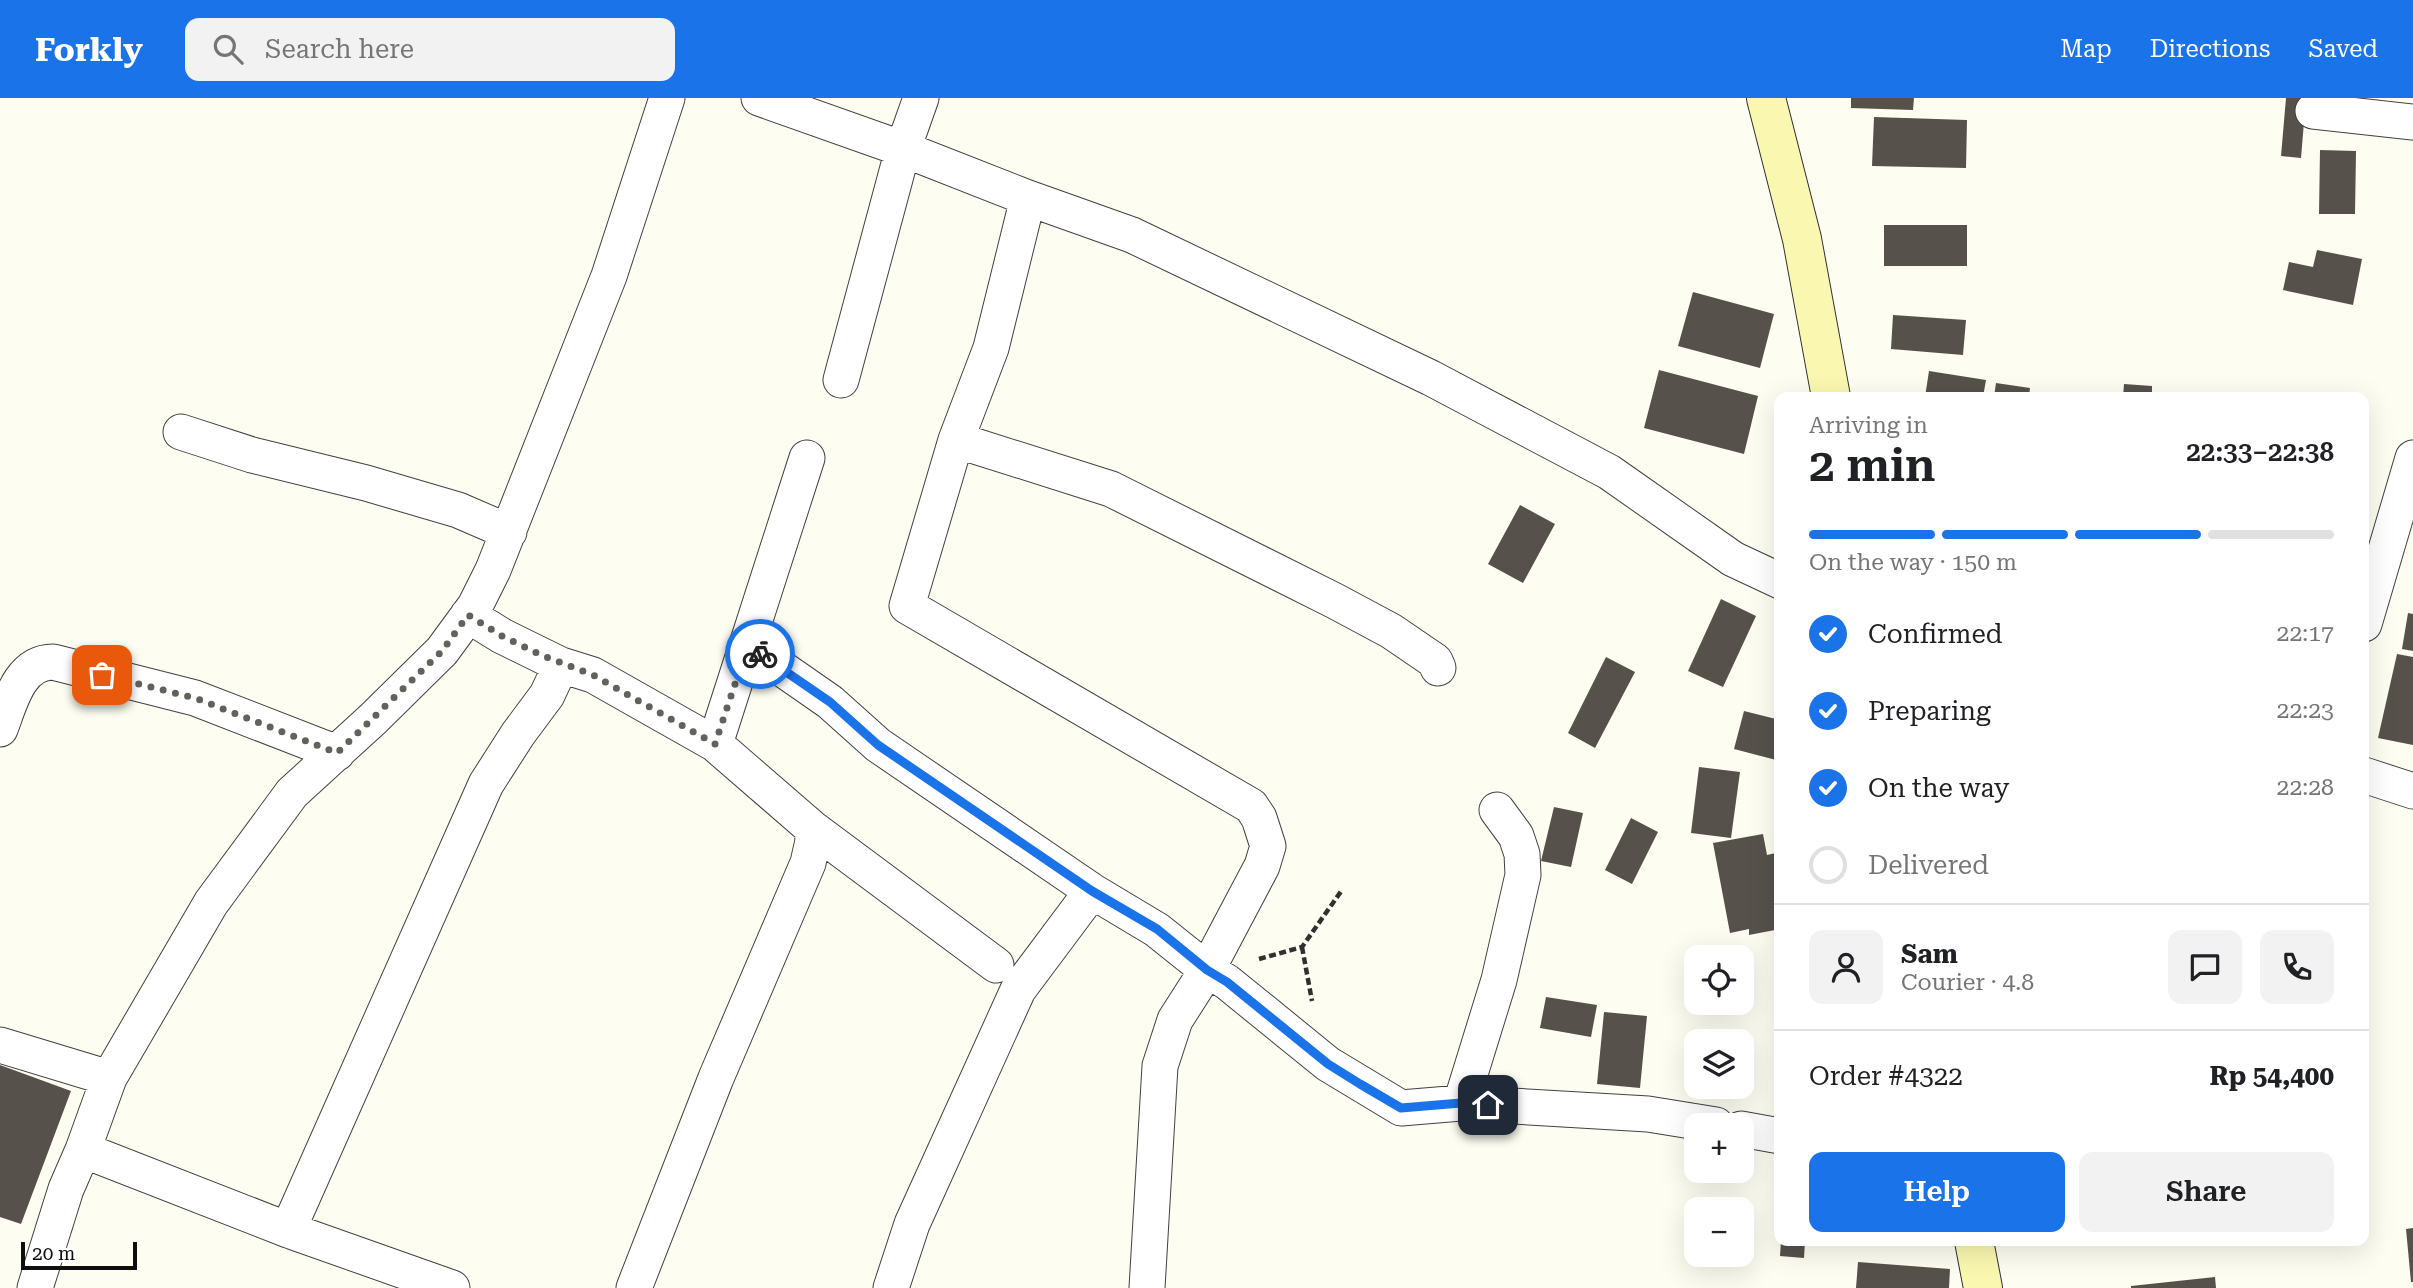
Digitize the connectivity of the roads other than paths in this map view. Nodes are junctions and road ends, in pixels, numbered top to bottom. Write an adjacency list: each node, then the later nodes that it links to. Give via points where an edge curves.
1 (667, 98): 15 (street, via 609,276)
2 (759, 98): 7 (street)
3 (920, 98): 7 (street)
4 (1766, 98): 10 (main road, via 1802,239)
5 (2313, 111): 6 (street)
6 (2413, 122)
7 (903, 149): 8 (street); 9 (street)
8 (1028, 198): 12 (street, via 991,348); 16 (street, via 1132,236 1431,379 1609,472 1733,559)
9 (841, 380)
10 (1830, 392)
11 (181, 432): 15 (street, via 458,510)
12 (956, 440): 21 (street, via 1111,489 1380,625 1436,661); 31 (street, via 907,606 1251,806 1268,846)
13 (807, 458): 19 (street)
14 (2413, 458): 17 (street)
15 (509, 532): 18 (street)
16 (1774, 578)
17 (2369, 607)
18 (468, 615): 20 (street); 24 (street, via 442,651)
19 (748, 645): 23 (street); 29 (street, via 830,702 878,745)
20 (561, 664): 23 (street, via 593,675); 39 (street, via 547,695 486,784)
21 (1438, 668)
22 (0, 729): 24 (street, via 26,672 52,662 195,698)
23 (715, 744): 28 (street)
24 (337, 753): 33 (street, via 292,793 211,903)
25 (2369, 777): 26 (street)
26 (2413, 792)
27 (1497, 810): 34 (street, via 1516,836 1523,875 1499,980)
28 (812, 828): 30 (street); 43 (street, via 808,863 716,1078)
29 (1092, 891): 31 (street, via 1157,929); 44 (street, via 1018,990 912,1224)
30 (996, 965)
31 (1217, 976): 34 (street, via 1328,1064 1401,1108); 45 (street, via 1175,1020 1160,1066)
32 (0, 1045): 33 (street)
33 (109, 1078): 38 (street)
34 (1461, 1103): 35 (street)
35 (1684, 1120)
36 (1754, 1131): 37 (street)
37 (1774, 1135)
38 (83, 1150): 39 (street); 41 (street)
39 (288, 1230): 42 (street)
40 (1976, 1246): 46 (main road)
41 (35, 1288)
42 (452, 1288)
43 (635, 1288)
44 (891, 1288)
45 (1147, 1288)
46 (1983, 1288)

